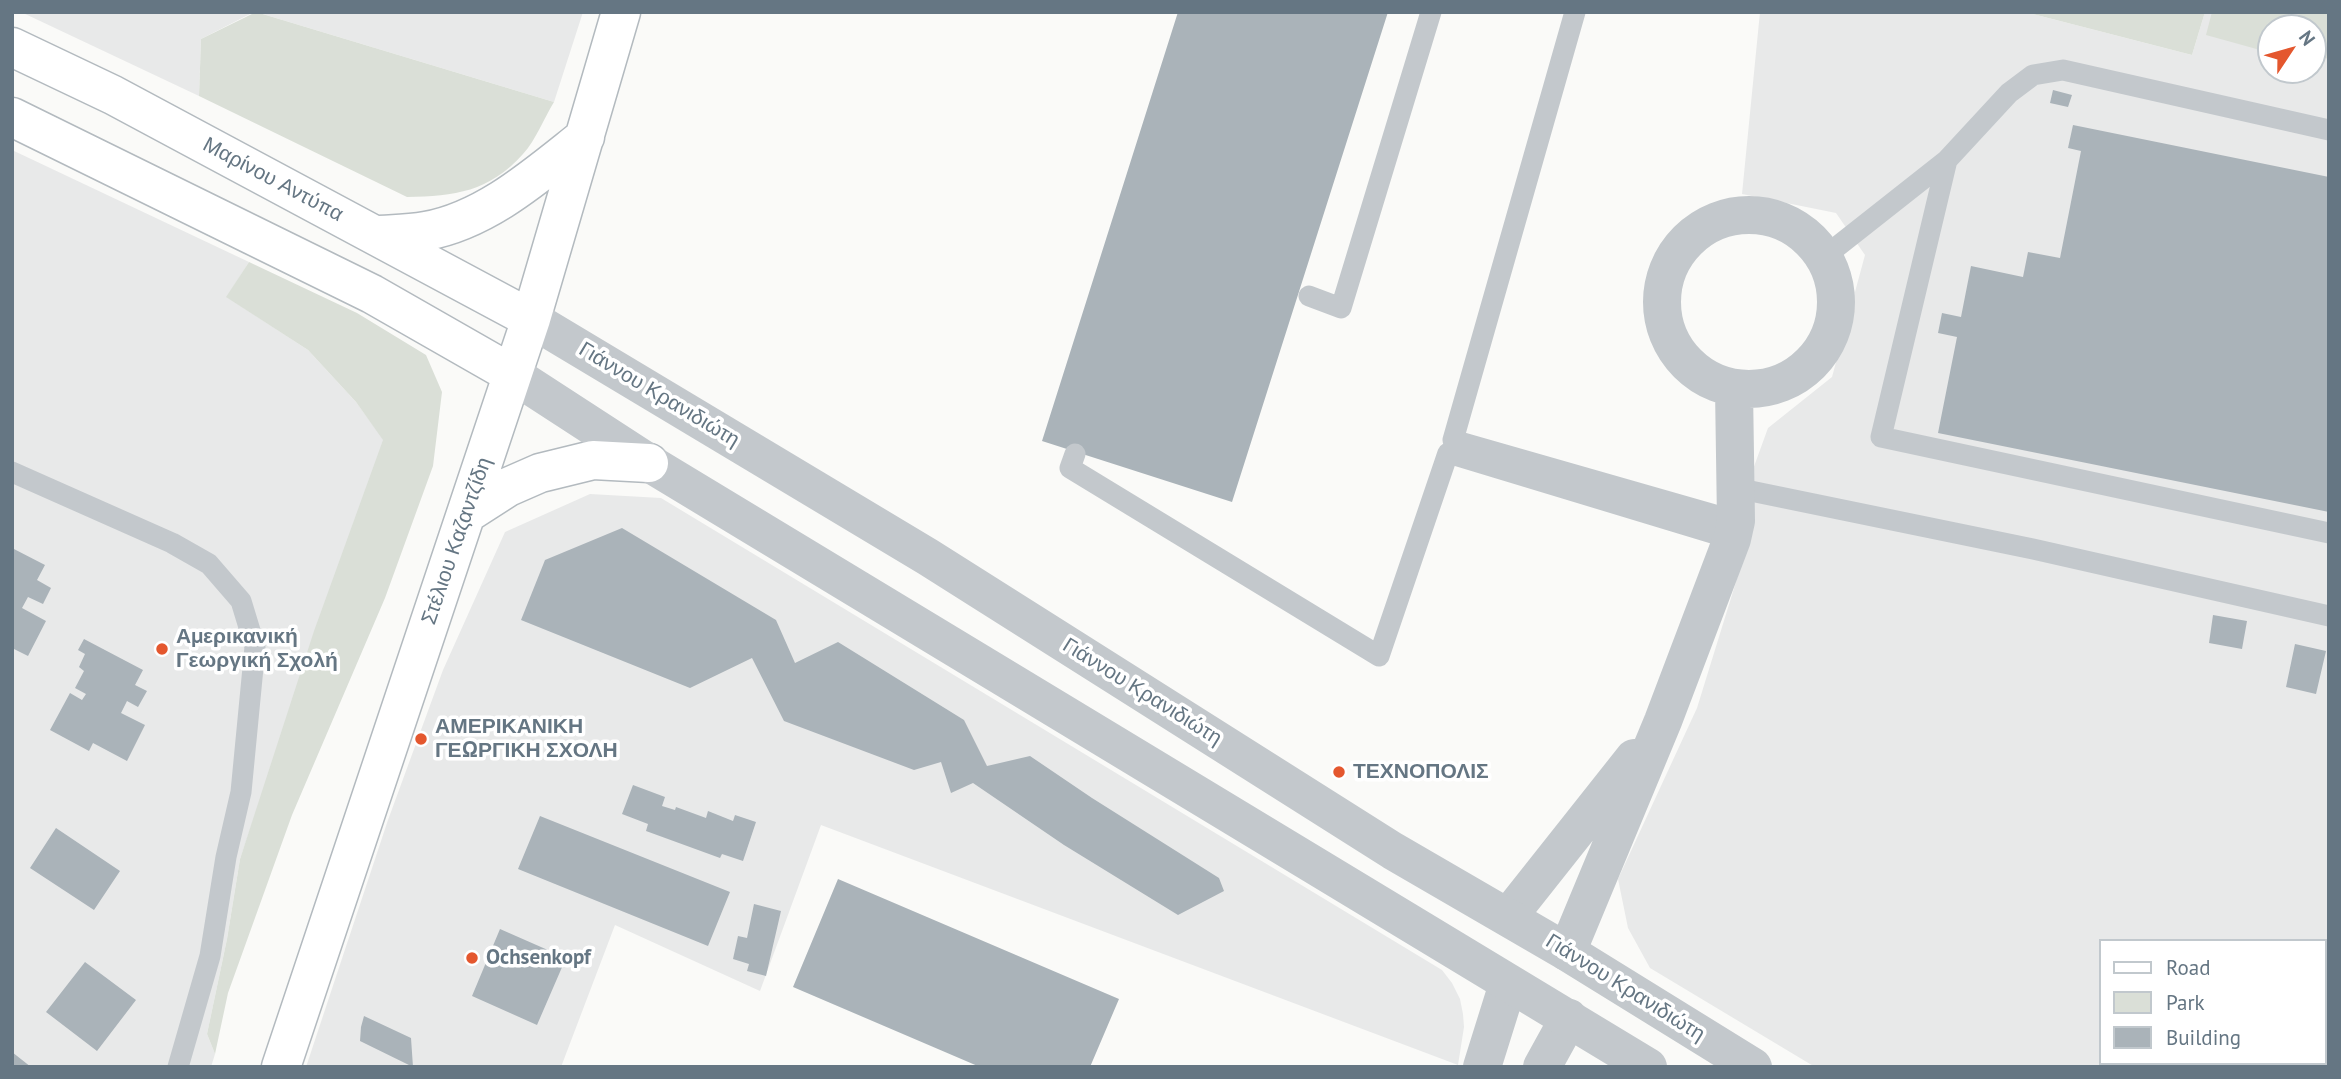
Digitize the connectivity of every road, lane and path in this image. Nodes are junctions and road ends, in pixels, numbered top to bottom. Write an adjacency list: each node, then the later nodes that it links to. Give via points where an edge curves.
1 (621, 12): 7 (main road, Στέλιου Καζαντζίδη)
2 (1430, 12): 11 (lane, via 1342,309)
3 (1575, 12): 19 (lane, via 1453,440)
4 (12, 47): 9 (main road, Μαρίνου Αντύπα, via 113,95)
5 (12, 117): 13 (main road, via 372,294)
6 (2329, 130): 8 (lane, via 2063,70 2033,75 2017,87)
7 (585, 137): 9 (main road, via 520,187 465,218 427,231); 12 (main road, Στέλιου Καζαντζίδη)
8 (1947, 160): 10 (lane); 20 (lane, via 1881,437)
9 (377, 235): 12 (main road, Μαρίνου Αντύπα)
10 (1824, 257): 14 (street, via 1836,284 1837,312 1829,339 1814,363 1790,380 1763,389); 14 (street, via 1805,234 1780,220 1751,214 1722,218 1696,231 1676,253 1664,279 1661,308 1668,337 1684,361 1707,379)
11 (1309, 296)
12 (531, 319): 13 (main road, Στέλιου Καζαντζίδη); 23 (street, Γιάννου Κρανιδιώτη, via 928,557 1393,850)
13 (512, 374): 16 (street); 18 (main road, Στέλιου Καζαντζίδη)
14 (1734, 390): 19 (street)
15 (1075, 454): 19 (lane, via 1070,468 1380,656 1448,453)
16 (649, 463): 18 (main road, via 593,460 540,473); 25 (street)
17 (12, 472): 28 (lane, via 172,542 209,564 241,601 255,647 241,792 210,956)
18 (466, 514): 27 (main road, Στέλιου Καζαντζίδη)
19 (1735, 516): 21 (lane, via 2033,549); 22 (street)
20 (2329, 533)
21 (2329, 616)
22 (1663, 721): 23 (street); 24 (street)
23 (1508, 917): 24 (street, Γιάννου Κρανιδιώτη)
24 (1567, 952): 32 (street, Γιάννου Κρανιδιώτη)
25 (1508, 984): 26 (street); 29 (street)
26 (1569, 1018): 30 (street); 31 (street)
27 (291, 1063)
28 (178, 1067)
29 (1482, 1067)
30 (1542, 1067)
31 (1648, 1067)
32 (1752, 1067)

